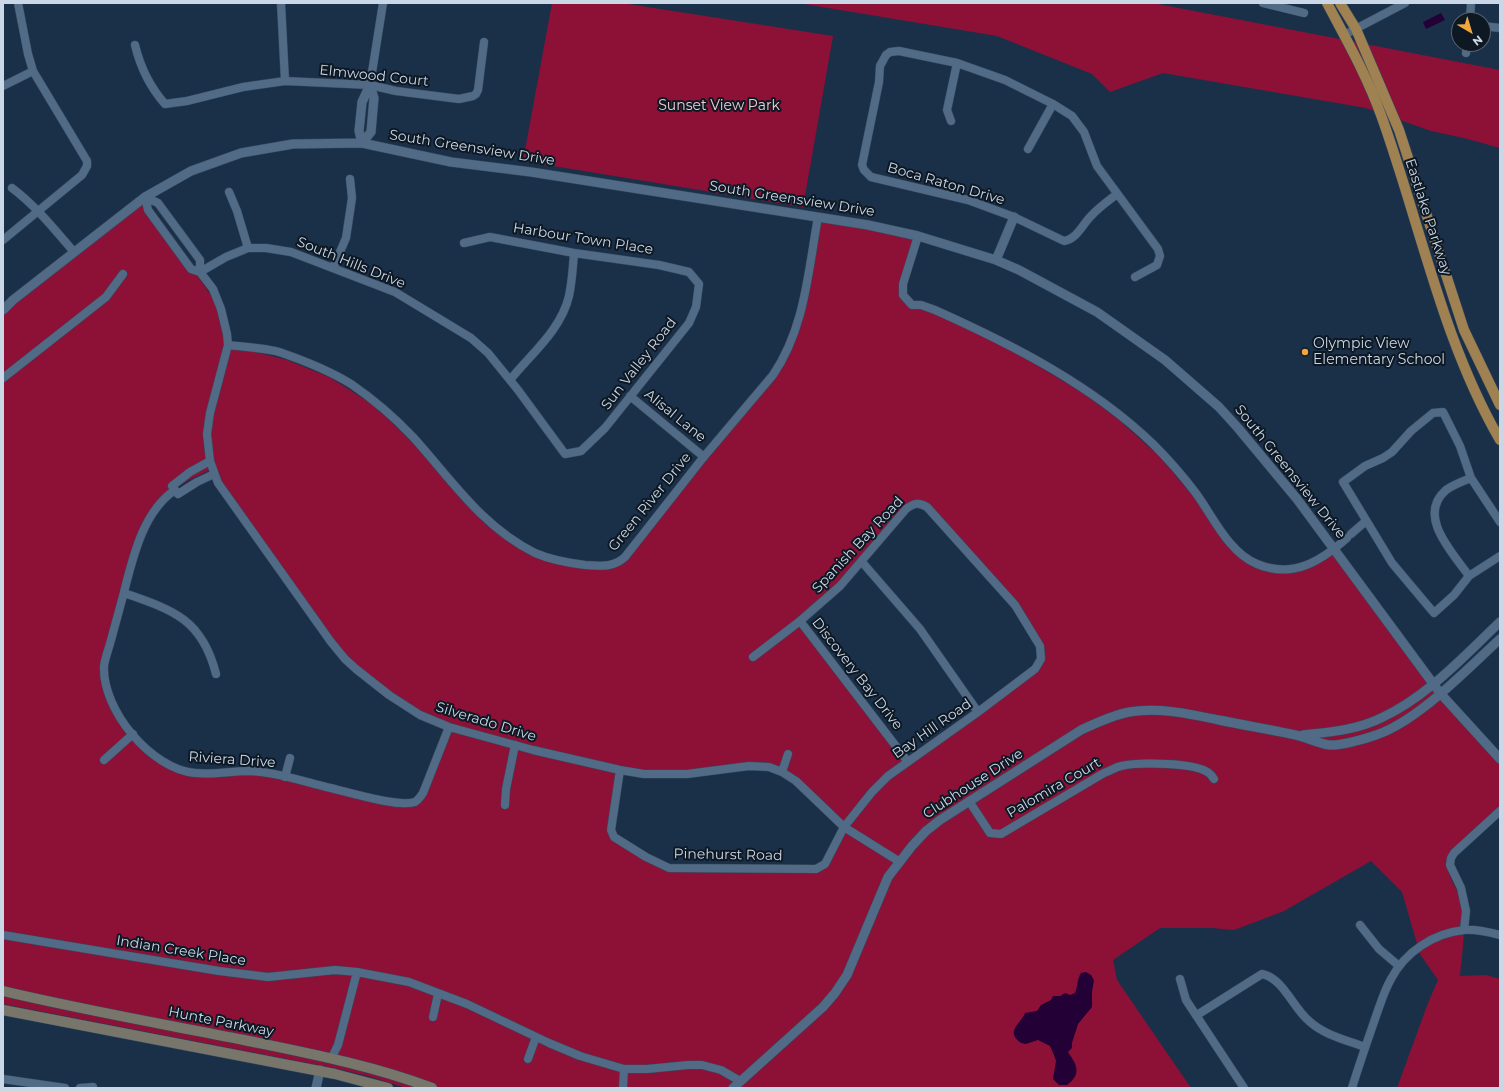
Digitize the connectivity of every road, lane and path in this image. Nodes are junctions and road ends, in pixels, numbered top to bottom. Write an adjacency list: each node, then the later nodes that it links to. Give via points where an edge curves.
1 (18, 3): 14 (street)
2 (281, 3): 15 (street)
3 (383, 3): 16 (street)
4 (1263, 3): 8 (street)
5 (1327, 3): 10 (main road, Eastlake Parkway)
6 (1340, 3): 9 (main road, Eastlake Parkway)
7 (1405, 3): 9 (street)
8 (1304, 13)
9 (1356, 29): 10 (street); 28 (main road, Eastlake Parkway, via 1399,130)
10 (1344, 35): 29 (main road, Eastlake Parkway, via 1380,114)
11 (484, 42): 16 (street, Elmwood Court, via 478,90 473,96 458,99)
12 (135, 45): 15 (street, Elmwood Court, via 141,67 165,104 243,87)
13 (957, 63): 18 (street, via 1005,80); 19 (street, via 947,110); 31 (street, Boca Raton Drive, via 899,51 886,55 880,66 862,165 871,177 968,200)
14 (33, 71): 17 (street); 27 (street, via 87,161 82,175)
15 (285, 81): 16 (street, Elmwood Court)
16 (370, 85): 20 (street, via 374,98 371,132)
17 (3, 86)
18 (1053, 104): 21 (street); 25 (street, via 1072,116 1084,132 1097,166)
19 (951, 121)
20 (362, 143): 26 (street, South Greensview Drive, via 293,144 241,153 192,171); 30 (street, South Greensview Drive, via 451,162)
21 (1028, 149)
22 (350, 179): 39 (street, via 352,198 346,238)
23 (12, 188): 27 (street)
24 (229, 192): 35 (street)
25 (1117, 194): 31 (street, Boca Raton Drive, via 1090,217 1074,236 1064,241); 42 (street, via 1158,249 1160,256 1157,266)
26 (145, 197): 36 (street, South Greensview Drive); 40 (street, Silverado Drive, via 148,210 191,269); 40 (street, Silverado Drive, via 158,203 200,260)
27 (38, 211): 33 (street); 36 (street)
28 (1426, 212): 29 (main road); 49 (main road, Eastlake Parkway, via 1464,330)
29 (1413, 214): 50 (main road, Eastlake Parkway, via 1450,329 1486,416)
30 (818, 217): 32 (street, South Greensview Drive); 52 (street, Green River Drive, via 800,316 791,343 773,375)
31 (1014, 217): 38 (street)
32 (918, 236): 38 (street, South Greensview Drive); 59 (street, via 903,284 903,295 906,300 912,305 935,310 1027,354 1112,410 1174,466 1233,547 1252,562 1272,568 1292,569 1308,565)
33 (3, 240)
34 (464, 243): 37 (street, Harbour Town Place, via 490,237)
35 (248, 248): 39 (street, South Hills Drive, via 290,252); 40 (street, South Hills Drive)
36 (74, 252): 44 (street, South Greensview Drive)
37 (574, 253): 43 (street, Harbour Town Place, via 674,268 689,272); 47 (street, via 569,295 560,316 550,334)
38 (996, 260): 59 (street, South Greensview Drive, via 1097,312 1165,360 1219,407 1238,428 1297,499)
39 (333, 268): 47 (street, South Hills Drive, via 395,292 470,338 488,352)
40 (200, 272): 45 (street, Silverado Drive, via 213,289 221,309)
41 (123, 274): 46 (street, via 106,297)
42 (1135, 277)
43 (696, 279): 48 (street, Sun Valley Road, via 699,284 696,307 689,323)
44 (3, 310)
45 (228, 345): 52 (street, Green River Drive, via 281,352 350,384 414,438 469,504 506,535 536,553 566,562 604,566 621,561); 53 (street, Silverado Drive, via 208,423 207,444)
46 (3, 378)
47 (510, 380): 51 (street, South Hills Drive, via 565,454)
48 (630, 396): 51 (street, Sun Valley Road, via 604,428); 52 (street, Alisal Lane)
49 (1500, 405)
50 (1500, 440)
51 (576, 453)
52 (704, 457)
53 (210, 461): 54 (street, Silverado Drive); 56 (street, Riviera Drive, via 172,486)
54 (214, 474): 56 (street, via 178,494); 73 (street, Silverado Drive, via 346,659 409,708)
55 (1471, 478): 57 (street, via 1460,446 1443,412 1433,414 1410,431 1392,452 1365,466 1343,482); 58 (street); 62 (street, via 1447,489 1439,498 1434,510 1434,521 1438,531)
56 (175, 490): 63 (street, Riviera Drive, via 156,508 147,522)
57 (1366, 521): 59 (street); 62 (street, via 1392,563 1434,613 1454,595)
58 (1500, 522)
59 (1334, 550): 70 (street, South Greensview Drive)
60 (1500, 556): 62 (street)
61 (862, 562): 64 (street, Spanish Bay Road, via 840,586); 68 (street, Spanish Bay Road, via 906,509 914,503 920,503 927,507 1015,605 1040,646); 72 (street, via 920,629)
62 (1469, 576)
63 (124, 593): 69 (street, via 166,608 189,624 209,651); 74 (street, Riviera Drive, via 104,666 110,700 120,719)
64 (800, 621): 67 (street, Spanish Bay Road); 81 (street, Discovery Bay Drive)
65 (1500, 622): 70 (street, Clubhouse Drive)
66 (1500, 639): 71 (street, Clubhouse Drive)
67 (753, 658)
68 (1042, 659): 72 (street, Bay Hill Road, via 1035,669)
69 (216, 674)
70 (1433, 684): 71 (street, South Greensview Drive); 75 (street, Clubhouse Drive, via 1381,718 1356,727)
71 (1440, 693): 75 (street, Clubhouse Drive, via 1398,725 1376,735 1329,745); 79 (street, South Greensview Drive)
72 (978, 712): 81 (street, Bay Hill Road)
73 (449, 727): 76 (street, Silverado Drive); 84 (street, Riviera Drive, via 423,793 416,801 406,804 389,801)
74 (133, 734): 80 (street); 84 (street, Riviera Drive, via 154,756 167,765 183,771 251,771)
75 (1300, 736): 86 (street, Clubhouse Drive, via 1188,714 1159,711 1129,712 1081,730)
76 (515, 745): 82 (street, Silverado Drive); 87 (street)
77 (788, 754): 83 (street)
78 (290, 758): 84 (street)
79 (1500, 759)
80 (104, 760)
81 (908, 762): 89 (street, Bay Hill Road, via 888,776 872,792)
82 (620, 770): 83 (street, Silverado Drive, via 644,774 687,774 749,766); 89 (street, Pinehurst Road, via 611,830 614,837 669,868 816,870 824,864)
83 (782, 772): 89 (street, Silverado Drive, via 796,781)
84 (285, 777)
85 (1214, 779): 86 (street, Palomira Court, via 1205,771 1184,766 1121,766 1098,776 1001,834 990,833)
86 (970, 801): 90 (street, Clubhouse Drive, via 926,831)
87 (505, 805)
88 (1500, 811): 92 (street, via 1451,858 1450,869 1460,888 1466,911)
89 (844, 827): 90 (street, Silverado Drive)
90 (900, 862): 110 (street, Clubhouse Drive, via 888,877 847,975 835,993 823,1007)
91 (1360, 925): 95 (street, via 1379,949)
92 (1464, 930): 94 (street); 95 (street, via 1429,941)
93 (3, 935): 96 (street, Indian Creek Place, via 268,978 334,970)
94 (1500, 935)
95 (1399, 966): 104 (street, via 1387,986)
96 (357, 972): 99 (street, Indian Creek Place, via 409,982); 105 (street, via 338,1045)
97 (1180, 979): 101 (street, via 1186,1000)
98 (3, 991): 105 (main road, Hunte Parkway, via 73,1008)
99 (438, 994): 102 (street); 103 (street, Indian Creek Place, via 467,1004)
100 (3, 1010): 108 (main road, Hunte Parkway)
101 (1197, 1015): 104 (street, via 1262,974 1275,980 1313,1025); 120 (street)
102 (433, 1017)
103 (536, 1037): 106 (street); 107 (street, Indian Creek Place, via 565,1050)
104 (1365, 1047): 121 (street)
105 (332, 1057): 117 (main road, Hunte Parkway)
106 (528, 1059)
107 (624, 1069): 110 (street, Indian Creek Place, via 702,1065 721,1070); 118 (street)
108 (320, 1070): 115 (street); 116 (main road, Hunte Parkway)
109 (3, 1079): 111 (street)
110 (740, 1081): 119 (street, Clubhouse Drive)
111 (18, 1085): 113 (street)
112 (93, 1087): 114 (street)
113 (65, 1088)
114 (80, 1088)
115 (316, 1088)
116 (388, 1088)
117 (432, 1088)
118 (623, 1088)
119 (733, 1088)
120 (1244, 1088)
121 (1352, 1088)

